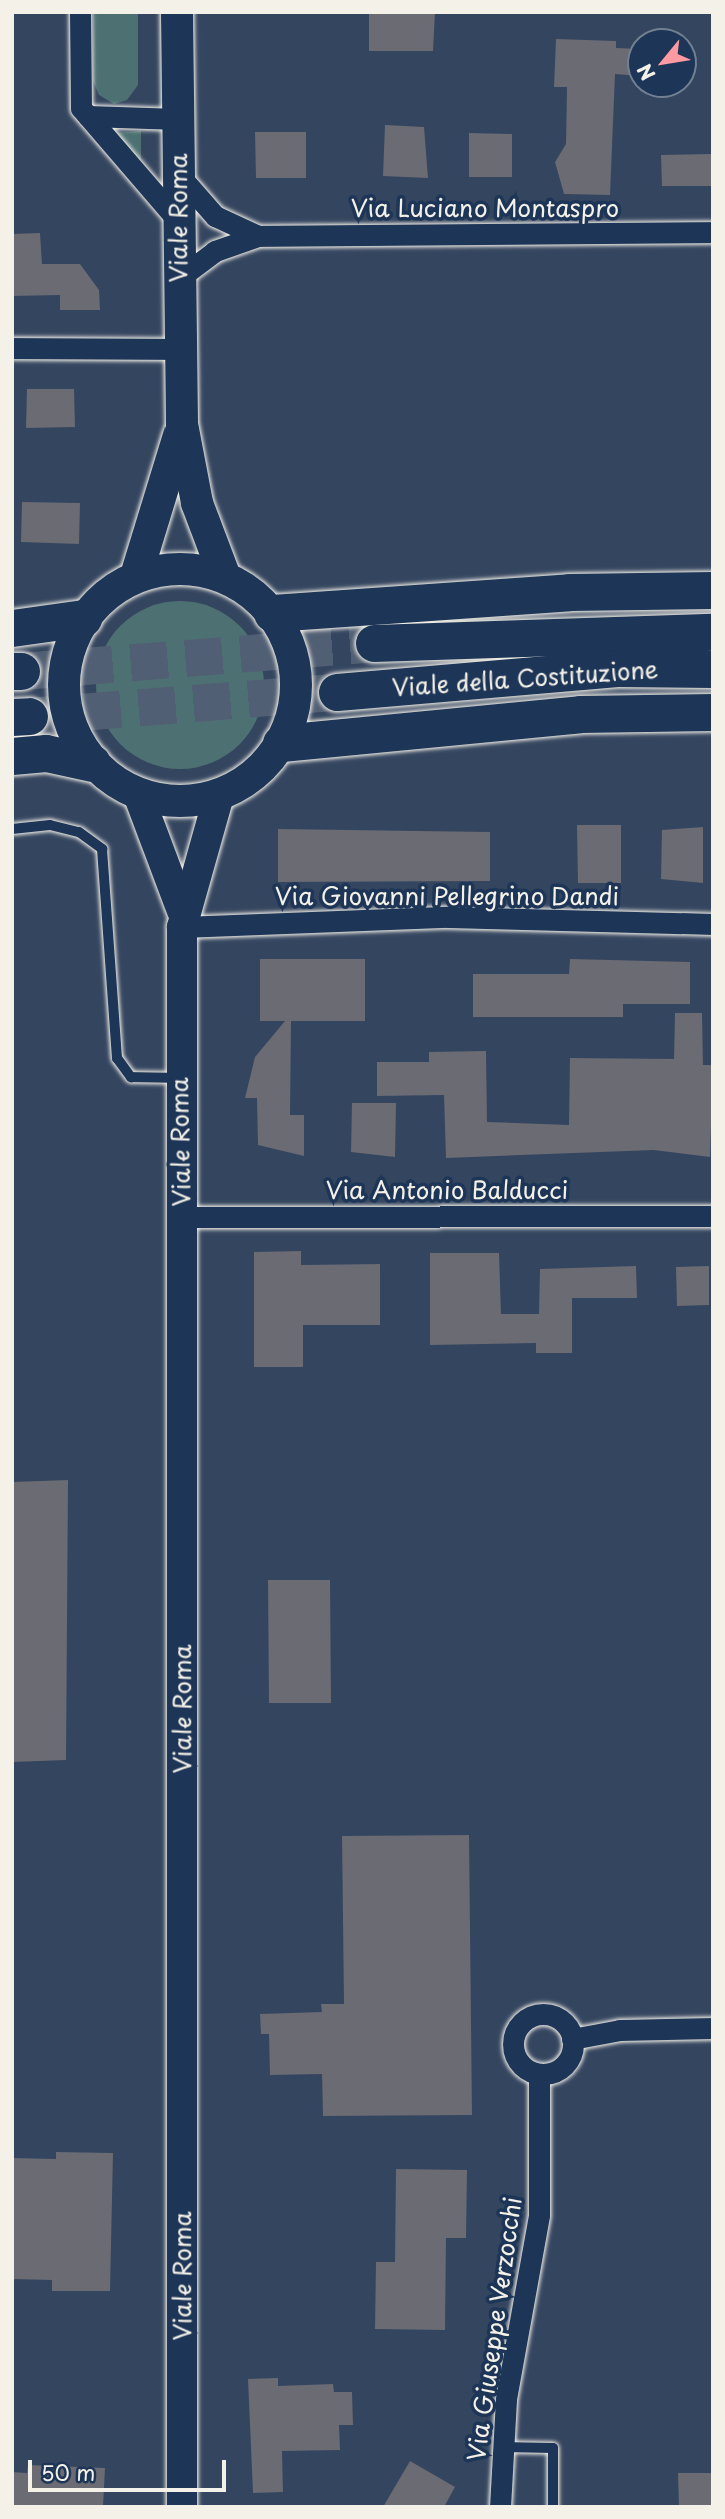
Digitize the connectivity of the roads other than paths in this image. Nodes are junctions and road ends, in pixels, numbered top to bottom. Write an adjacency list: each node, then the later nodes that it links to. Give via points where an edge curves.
1 (80, 12): 3 (street, via 81,108)
2 (177, 12): 4 (main road, Viale Roma)
3 (88, 116): 4 (street); 6 (street)
4 (178, 119): 5 (main road, Viale Roma)
5 (178, 175): 6 (main road, Viale Roma); 8 (street, Via Luciano Montaspro, via 215,216)
6 (179, 222): 9 (main road, Viale Roma)
7 (713, 232): 8 (street, Via Luciano Montaspro)
8 (258, 236): 9 (street, Via Luciano Montaspro, via 215,251)
9 (178, 279): 11 (main road, Viale Roma)
10 (12, 348): 11 (street)
11 (180, 349): 12 (main road, Viale Roma)
12 (182, 424): 13 (main road, Viale Roma); 14 (main road, Viale Roma, via 197,503)
13 (136, 576): 14 (main road, via 165,568); 17 (main road, via 106,593)
14 (225, 577): 16 (main road)
15 (713, 590): 16 (highway, via 569,593)
16 (272, 613): 24 (main road, via 289,643 296,677 294,711)
17 (83, 618): 18 (highway); 26 (main road, via 67,654 63,692 72,730)
18 (12, 628)
19 (713, 632): 20 (highway, Viale della Costituzione)
20 (374, 643)
21 (713, 669): 22 (highway, Viale della Costituzione, via 617,668)
22 (337, 692)
23 (713, 712): 24 (highway, via 580,714)
24 (281, 743): 28 (main road, via 265,765)
25 (12, 756): 26 (highway, via 47,753)
26 (92, 763): 27 (main road)
27 (138, 794): 28 (main road, via 165,801); 30 (main road, Viale Roma)
28 (219, 796): 30 (main road, Viale Roma)
29 (12, 828): 32 (lane, via 79,832 102,849 117,1058 131,1077)
30 (182, 919): 31 (street, Via Giovanni Pellegrino Dandi, via 448,917); 32 (main road, Viale Roma)
31 (713, 923)
32 (179, 1078): 34 (main road, Viale Roma)
33 (713, 1216): 34 (street, Via Antonio Balducci)
34 (182, 1217): 39 (main road, Viale Roma)
35 (713, 2028): 36 (street, via 620,2030)
36 (572, 2039): 37 (street, via 565,2065); 37 (street, via 556,2017 538,2014 521,2023 513,2040 517,2058)
37 (539, 2074): 38 (street, Via Giuseppe Verzocchi, via 539,2215)
38 (501, 2446): 40 (street, Via Giuseppe Verzocchi); 41 (lane, via 553,2448)
39 (181, 2507)
40 (500, 2507)
41 (553, 2507)

